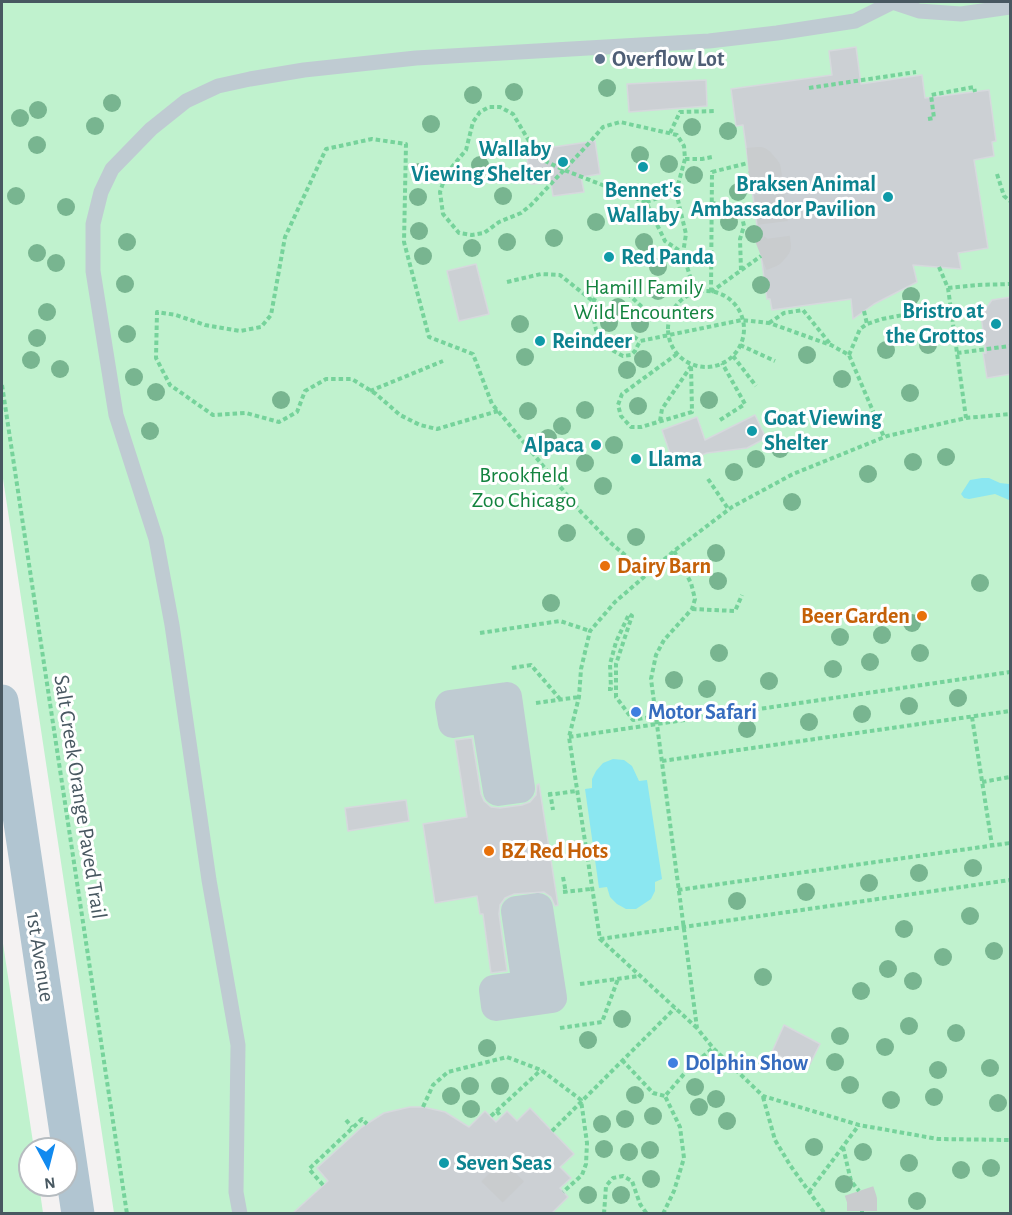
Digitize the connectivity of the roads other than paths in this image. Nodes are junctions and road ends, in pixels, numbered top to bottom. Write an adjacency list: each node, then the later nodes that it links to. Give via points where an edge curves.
1 (892, 2): 2 (lane, via 919,11 962,14); 5 (lane, via 855,21 766,34 416,58 250,79 218,86 186,101 151,129 112,169 101,192 93,225 93,271 116,415 160,560 238,1045 236,1192)
2 (1011, 7)
3 (2, 701): 4 (main road, 1st Avenue)
4 (78, 1214)
5 (240, 1214)

